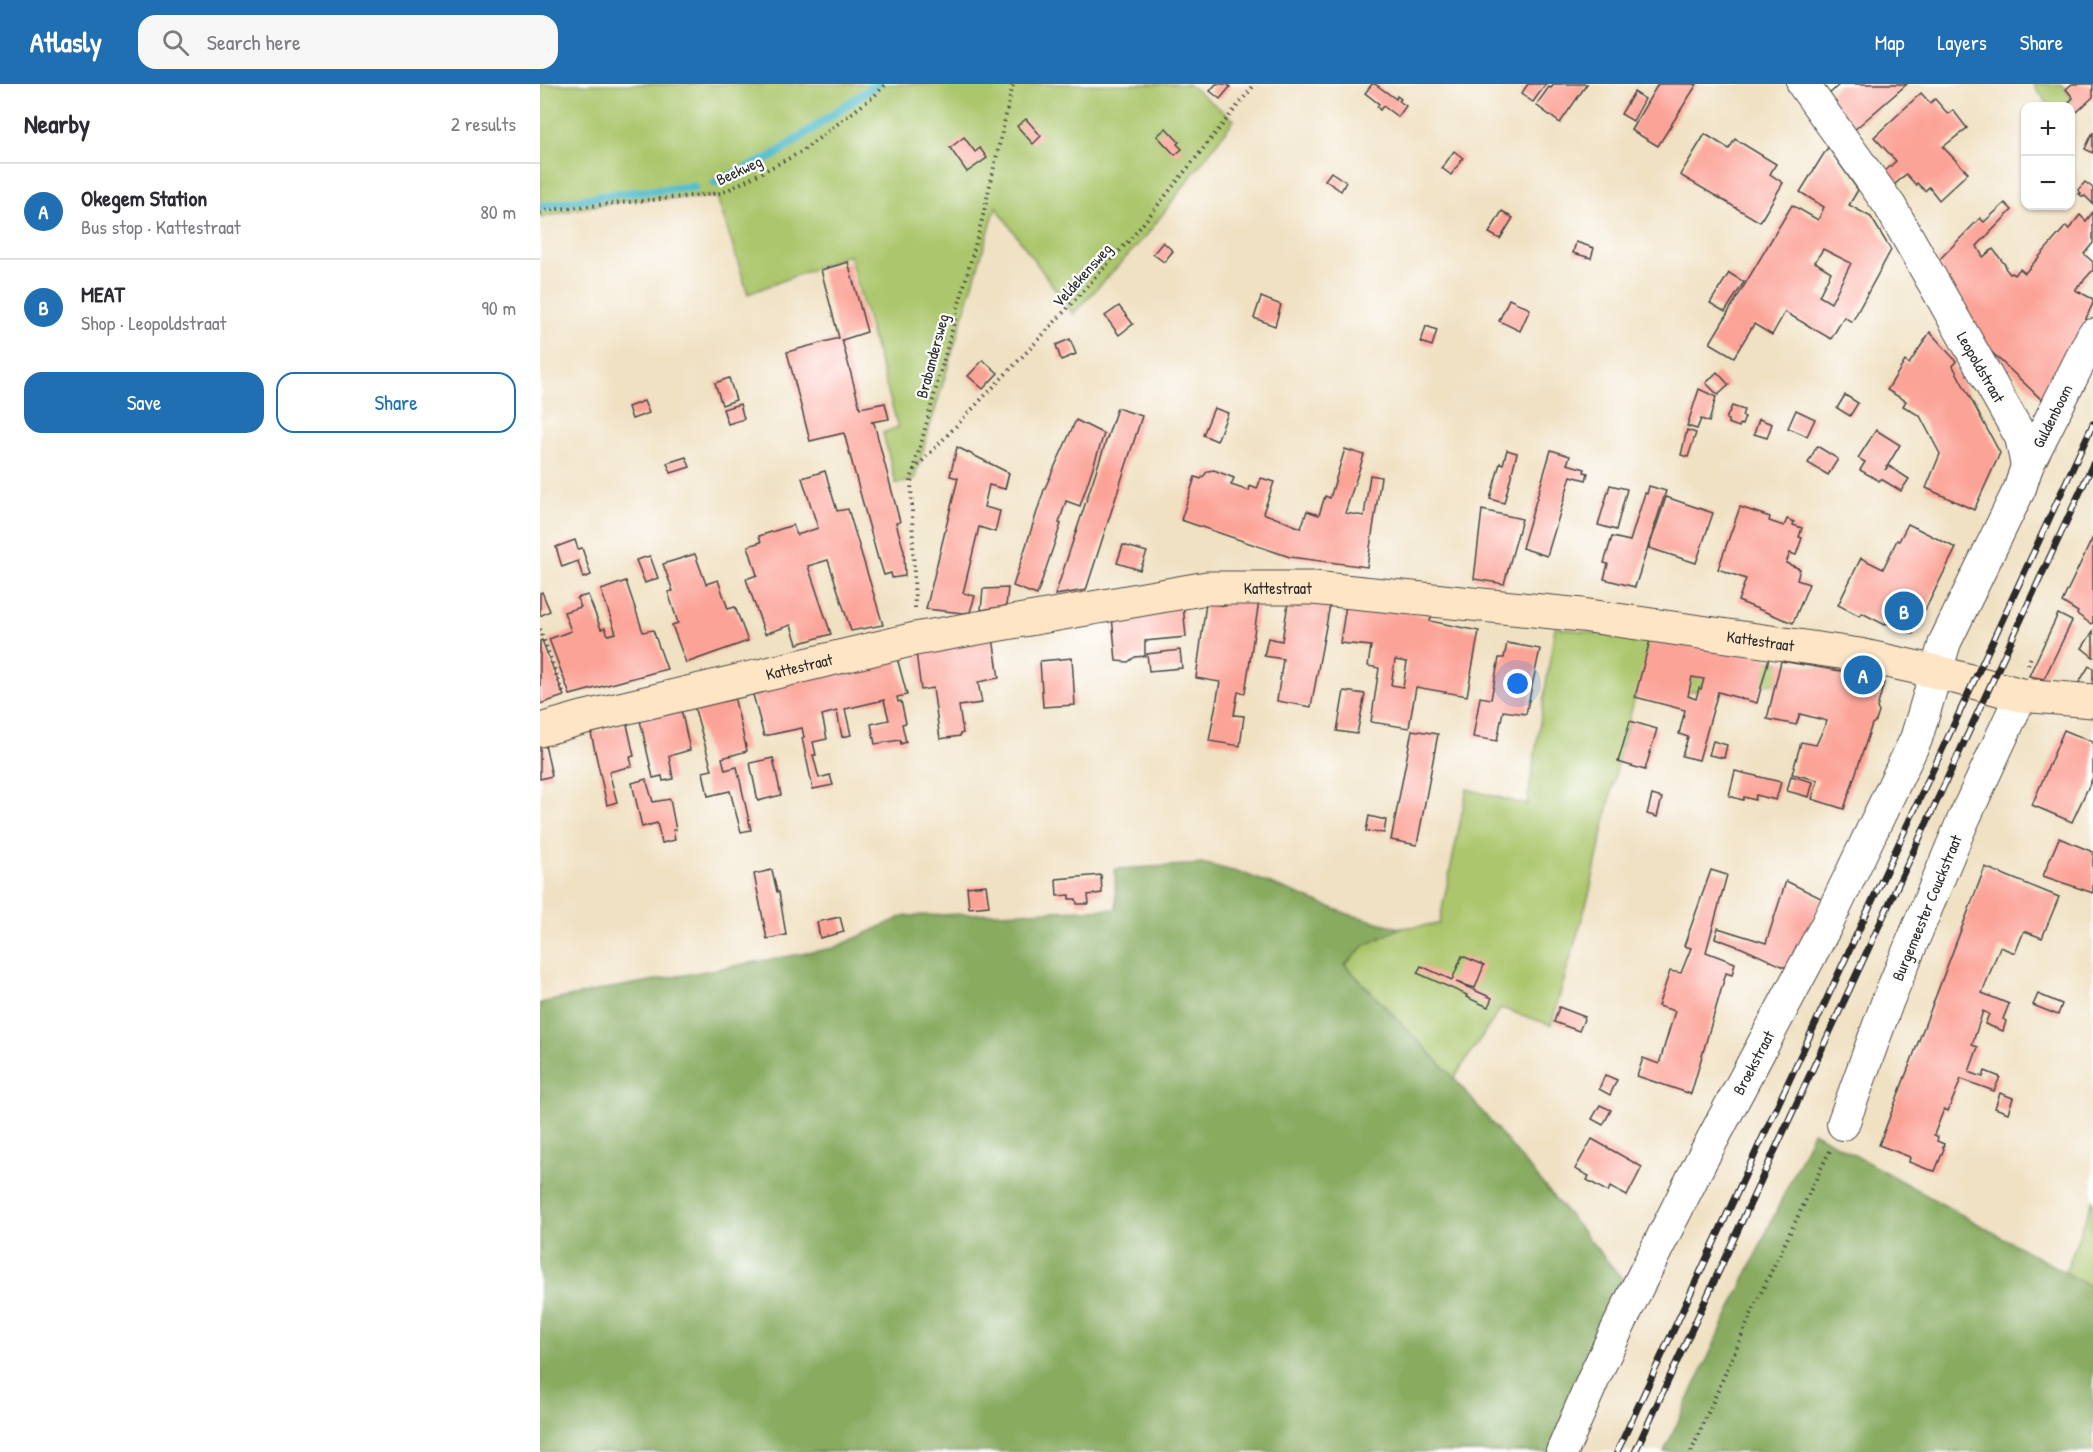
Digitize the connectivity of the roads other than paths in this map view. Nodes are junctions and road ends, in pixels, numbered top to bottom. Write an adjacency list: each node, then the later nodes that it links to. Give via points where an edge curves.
1 (1803, 84): 3 (street, Leopoldstraat, via 1890,206 2021,437)
2 (2093, 334): 3 (street, Guldenboom)
3 (2027, 466): 4 (street, via 1945,642)
4 (1937, 672): 5 (main road, Kattestraat); 7 (main road, Kattestraat, via 1860,655 1582,615 1313,588 1207,588 915,639); 9 (street, Broekstraat, via 1916,739 1832,914 1638,1284)
5 (2021, 695): 6 (main road, Kattestraat); 8 (street, Burgemeester Couckstraat, via 1960,825 1888,1000)
6 (2093, 701)
7 (540, 730)
8 (1843, 1124)
9 (1562, 1452)

